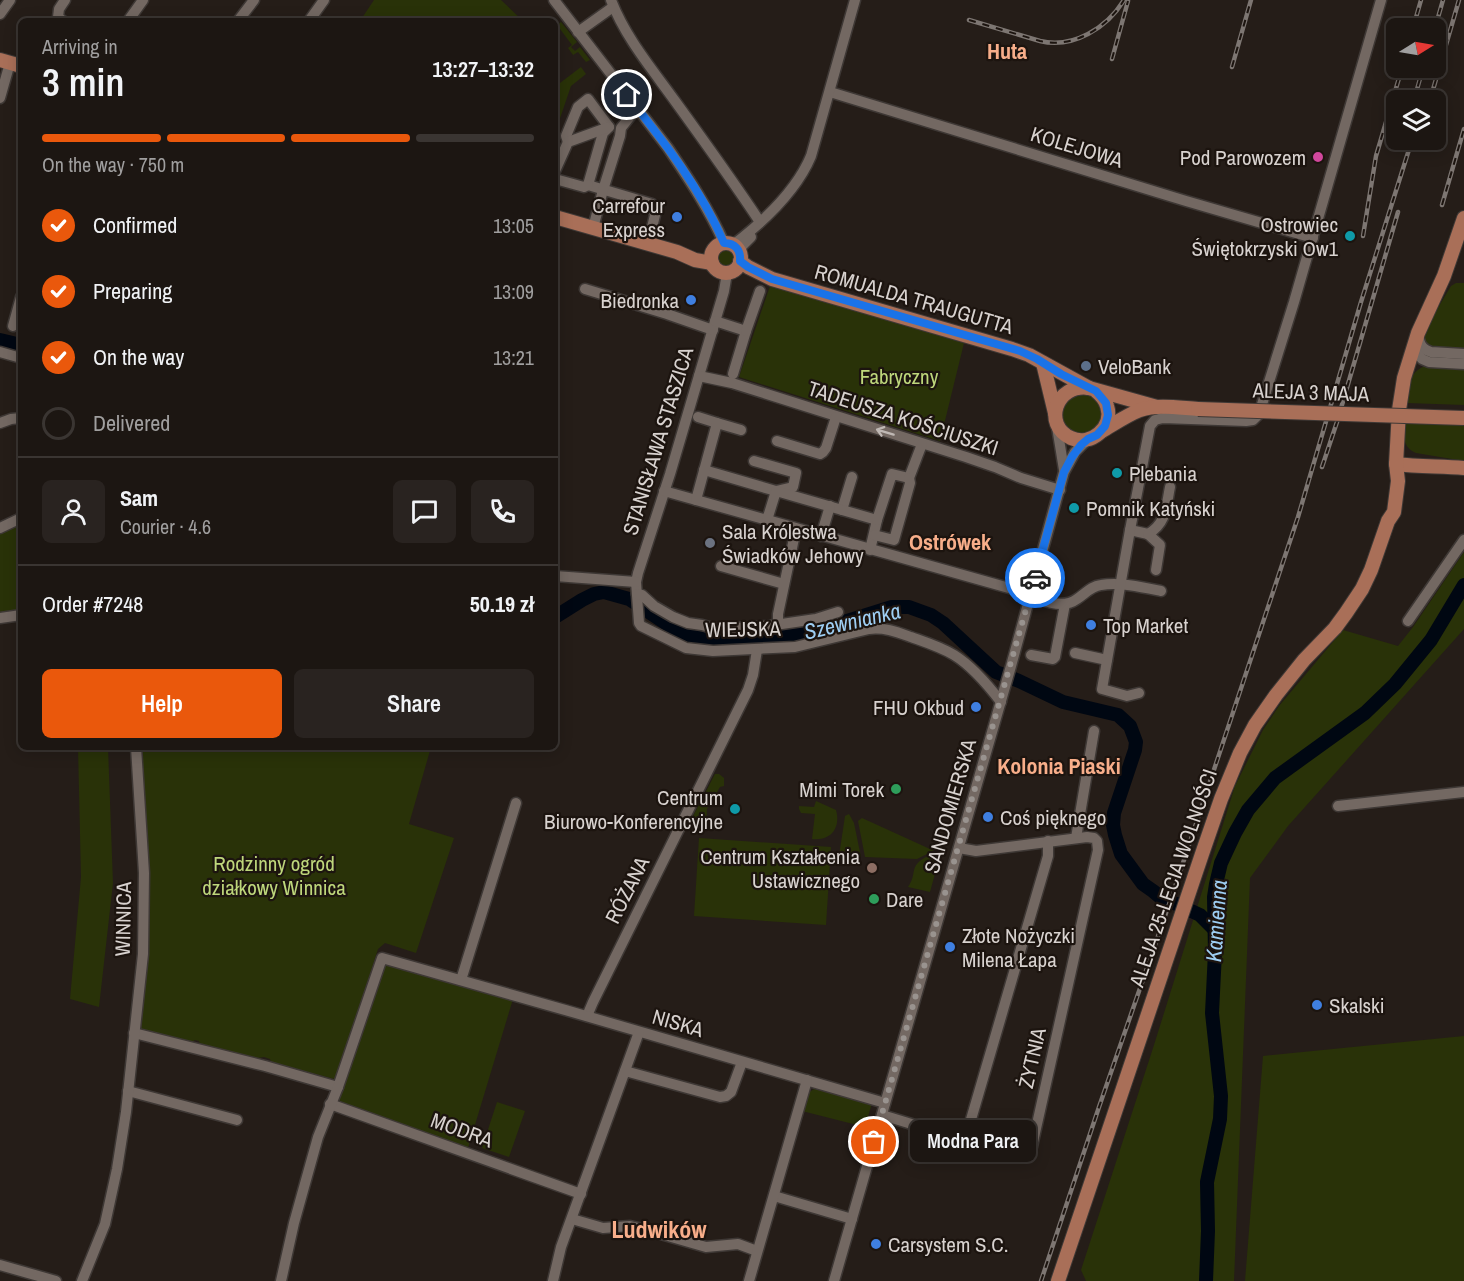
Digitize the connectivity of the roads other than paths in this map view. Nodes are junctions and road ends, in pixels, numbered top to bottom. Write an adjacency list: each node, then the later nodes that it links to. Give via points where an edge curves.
1 (10, 0): 10 (street)
2 (65, 0): 11 (street, via 58,12)
3 (143, 0): 12 (street)
4 (254, 0): 13 (street)
5 (324, 0): 14 (street)
6 (554, 0): 15 (street)
7 (855, 0): 17 (street)
8 (1381, 0): 31 (street)
9 (612, 4): 15 (street); 29 (street, via 638,50)
10 (0, 14)
11 (59, 18)
12 (130, 18)
13 (240, 18)
14 (311, 18)
15 (578, 32): 19 (street)
16 (10, 63): 18 (street)
17 (830, 92): 29 (street, via 806,168 793,188); 31 (street, KOLEJOWA)
18 (0, 98)
19 (637, 108): 21 (street); 33 (street, via 693,184)
20 (609, 127): 21 (street); 22 (street); 22 (street, via 588,99 578,108 566,136); 25 (street, via 603,133)
21 (621, 128): 26 (street)
22 (568, 142): 23 (street)
23 (558, 164)
24 (558, 180): 25 (street)
25 (588, 185): 26 (street)
26 (603, 190): 30 (street); 32 (street, via 652,204 655,215)
27 (558, 218): 30 (main road, ROMUALDA TRAUGUTTA)
28 (1464, 218): 40 (main road, ALEJA 25-LECIA WOLNOŚCI)
29 (758, 224): 33 (street, via 751,237)
30 (593, 228): 32 (main road, ROMUALDA TRAUGUTTA)
31 (1312, 238): 83 (street, via 1257,416 1246,421 1160,418 1153,422)
32 (648, 244): 33 (main road, ROMUALDA TRAUGUTTA)
33 (726, 258): 37 (street, STANISŁAWA STASZICA); 46 (main road, ROMUALDA TRAUGUTTA, via 772,279 1012,349)
34 (585, 290): 37 (street, via 666,314)
35 (760, 291): 39 (street)
36 (18, 308): 38 (street)
37 (715, 321): 39 (street); 49 (street, STANISŁAWA STASZICA)
38 (13, 326)
39 (746, 331): 48 (street)
40 (1418, 333): 41 (main road, ALEJA 25-LECIA WOLNOŚCI); 43 (street, via 1419,343 1426,351)
41 (1413, 349): 45 (street); 50 (main road, ALEJA 25-LECIA WOLNOŚCI)
42 (0, 352): 44 (street)
43 (1464, 354)
44 (18, 357)
45 (1429, 362): 47 (street); 50 (street)
46 (1043, 363): 51 (main road, ROMUALDA TRAUGUTTA); 56 (main road)
47 (1464, 364)
48 (733, 374)
49 (699, 376): 54 (street, TADEUSZA KOŚCIUSZKI); 73 (street, STANISŁAWA STASZICA)
50 (1404, 378): 64 (main road, ALEJA 25-LECIA WOLNOŚCI)
51 (1092, 389): 52 (main road, ALEJA 3 MAJA); 56 (main road, via 1081,387 1063,395); 61 (main road, via 1106,403 1108,411 1107,422)
52 (1157, 407): 57 (main road, ALEJA 3 MAJA, bridge); 61 (main road, ALEJA 3 MAJA, via 1137,411)
53 (698, 417): 59 (street)
54 (837, 417): 62 (street, via 823,452); 63 (street, TADEUSZA KOŚCIUSZKI, one-way to 54)
55 (18, 418): 58 (street)
56 (1056, 418): 61 (main road, via 1071,438); 68 (street, SANDOMIERSKA)
57 (1464, 418)
58 (0, 423)
59 (717, 423): 60 (street); 67 (street)
60 (741, 430)
61 (1094, 436): 68 (street, SANDOMIERSKA, via 1076,452)
62 (777, 441)
63 (922, 444): 70 (street); 72 (street, TADEUSZA KOŚCIUSZKI)
64 (1396, 459): 66 (main road, via 1418,467); 144 (main road, ALEJA 25-LECIA WOLNOŚCI, via 1394,512 1362,589 1266,710 1240,753 1221,799)
65 (754, 461): 74 (street, via 796,473 793,487)
66 (1464, 468)
67 (704, 470): 74 (street); 75 (street)
68 (1064, 472): 72 (street, SANDOMIERSKA)
69 (852, 477): 77 (street)
70 (909, 478): 80 (street, via 892,474); 85 (street, via 894,540)
71 (1170, 487): 84 (street, via 1161,523)
72 (1060, 490): 97 (street, SANDOMIERSKA)
73 (664, 491): 75 (street); 92 (street, STANISŁAWA STASZICA)
74 (776, 491): 76 (street); 79 (street)
75 (696, 500): 79 (street)
76 (830, 506): 77 (street); 86 (street)
77 (842, 510): 80 (street)
78 (18, 519): 81 (street)
79 (767, 520): 82 (street)
80 (878, 520): 85 (street)
81 (0, 528)
82 (796, 529): 86 (street); 93 (street)
83 (1130, 530): 84 (street); 94 (street)
84 (1148, 534): 90 (street, via 1160,545)
85 (874, 535): 88 (street)
86 (821, 536): 88 (street)
87 (1464, 540): 102 (street)
88 (870, 550): 97 (street)
89 (721, 566): 93 (street)
90 (1156, 570)
91 (558, 576): 92 (street)
92 (636, 582): 96 (street, WIEJSKA)
93 (784, 584): 103 (street)
94 (1120, 585): 95 (street); 98 (street, via 1095,586); 107 (street)
95 (1161, 591)
96 (636, 594): 103 (street, WIEJSKA, via 688,623 716,629); 104 (street, WIEJSKA, via 641,626 686,648)
97 (1031, 596): 98 (street); 109 (street, SANDOMIERSKA)
98 (1065, 604): 106 (street, via 1055,657)
99 (838, 612): 103 (street, WIEJSKA)
100 (18, 615): 101 (street)
101 (0, 618)
102 (1408, 621)
103 (778, 624)
104 (757, 650): 109 (street, WIEJSKA, via 795,647 869,629 890,630 955,655); 119 (street, RÓŻANA, via 748,690)
105 (1075, 653): 107 (street)
106 (1031, 655)
107 (1107, 660): 108 (street, via 1102,689 1128,696)
108 (1139, 693)
109 (1000, 702): 117 (street, SANDOMIERSKA)
110 (1094, 731): 115 (street)
111 (136, 750): 121 (street, WINNICA, via 144,911)
112 (1464, 792): 114 (street)
113 (516, 803): 118 (street)
114 (1338, 806)
115 (1076, 838): 116 (street); 131 (street, ŻYTNIA, via 1094,838 1098,850 1031,1151 1020,1156)
116 (1048, 842): 117 (street, via 976,850); 131 (street, via 1048,856)
117 (959, 848): 127 (street, SANDOMIERSKA)
118 (461, 980): 119 (street, NISKA); 125 (street, NISKA, via 382,958)
119 (587, 1016): 120 (street, NISKA)
120 (639, 1032): 122 (street, NISKA); 123 (street)
121 (134, 1033): 125 (street); 126 (street, WINNICA)
122 (742, 1062): 123 (street, via 731,1092 720,1097); 124 (street, NISKA)
123 (625, 1071): 132 (street)
124 (807, 1080): 127 (street, NISKA); 133 (street)
125 (338, 1087): 128 (street)
126 (128, 1091): 130 (street); 140 (street, WINNICA, via 105,1224)
127 (885, 1103): 129 (street, SANDOMIERSKA)
128 (330, 1104): 132 (street, MODRA); 141 (street)
129 (882, 1115): 131 (street, ŻYTNIA); 135 (street, SANDOMIERSKA)
130 (237, 1120)
131 (965, 1140)
132 (581, 1194): 134 (street)
133 (774, 1196): 135 (street); 136 (street)
134 (572, 1219): 136 (street, via 603,1228 647,1230 706,1247 738,1244); 138 (street, via 561,1247)
135 (852, 1219): 143 (street, SANDOMIERSKA)
136 (757, 1251): 142 (street)
137 (0, 1265): 139 (street)
138 (556, 1280)
139 (56, 1281)
140 (81, 1281)
141 (281, 1281)
142 (748, 1281)
143 (834, 1281)
144 (1058, 1281)

